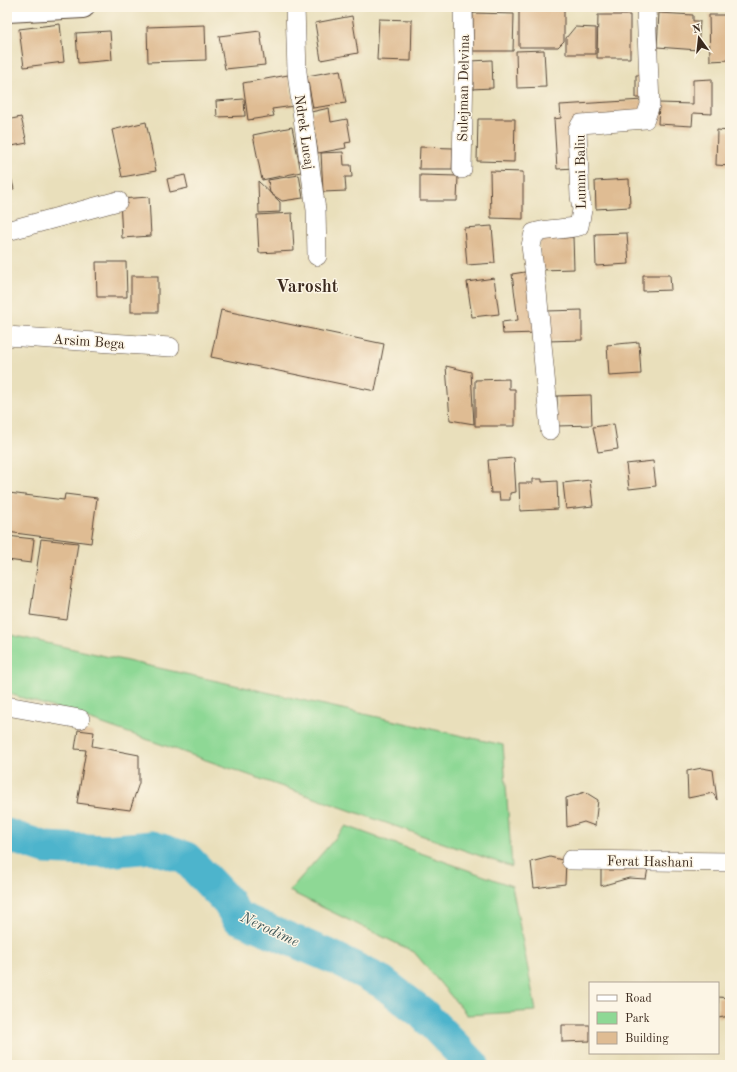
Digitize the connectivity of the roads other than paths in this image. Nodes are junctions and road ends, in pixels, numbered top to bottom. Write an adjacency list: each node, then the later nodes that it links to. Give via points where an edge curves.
1 (83, 7): 5 (main road)
2 (295, 7): 9 (street, Ndrek Lucaj, via 300,104 316,210)
3 (463, 7): 6 (street, Sulejman Delvina)
4 (646, 7): 12 (street, Lumni Baliu, via 650,105 645,119 581,124 577,131 582,210 579,226 534,233 532,251)
5 (7, 11)
6 (462, 169)
7 (118, 201): 8 (street)
8 (7, 231)
9 (316, 256)
10 (7, 336): 11 (street, Arsim Bega)
11 (170, 347)
12 (550, 430)
13 (7, 706): 14 (street)
14 (80, 719)
15 (571, 860): 16 (street, Ferat Hashani)
16 (730, 862)

